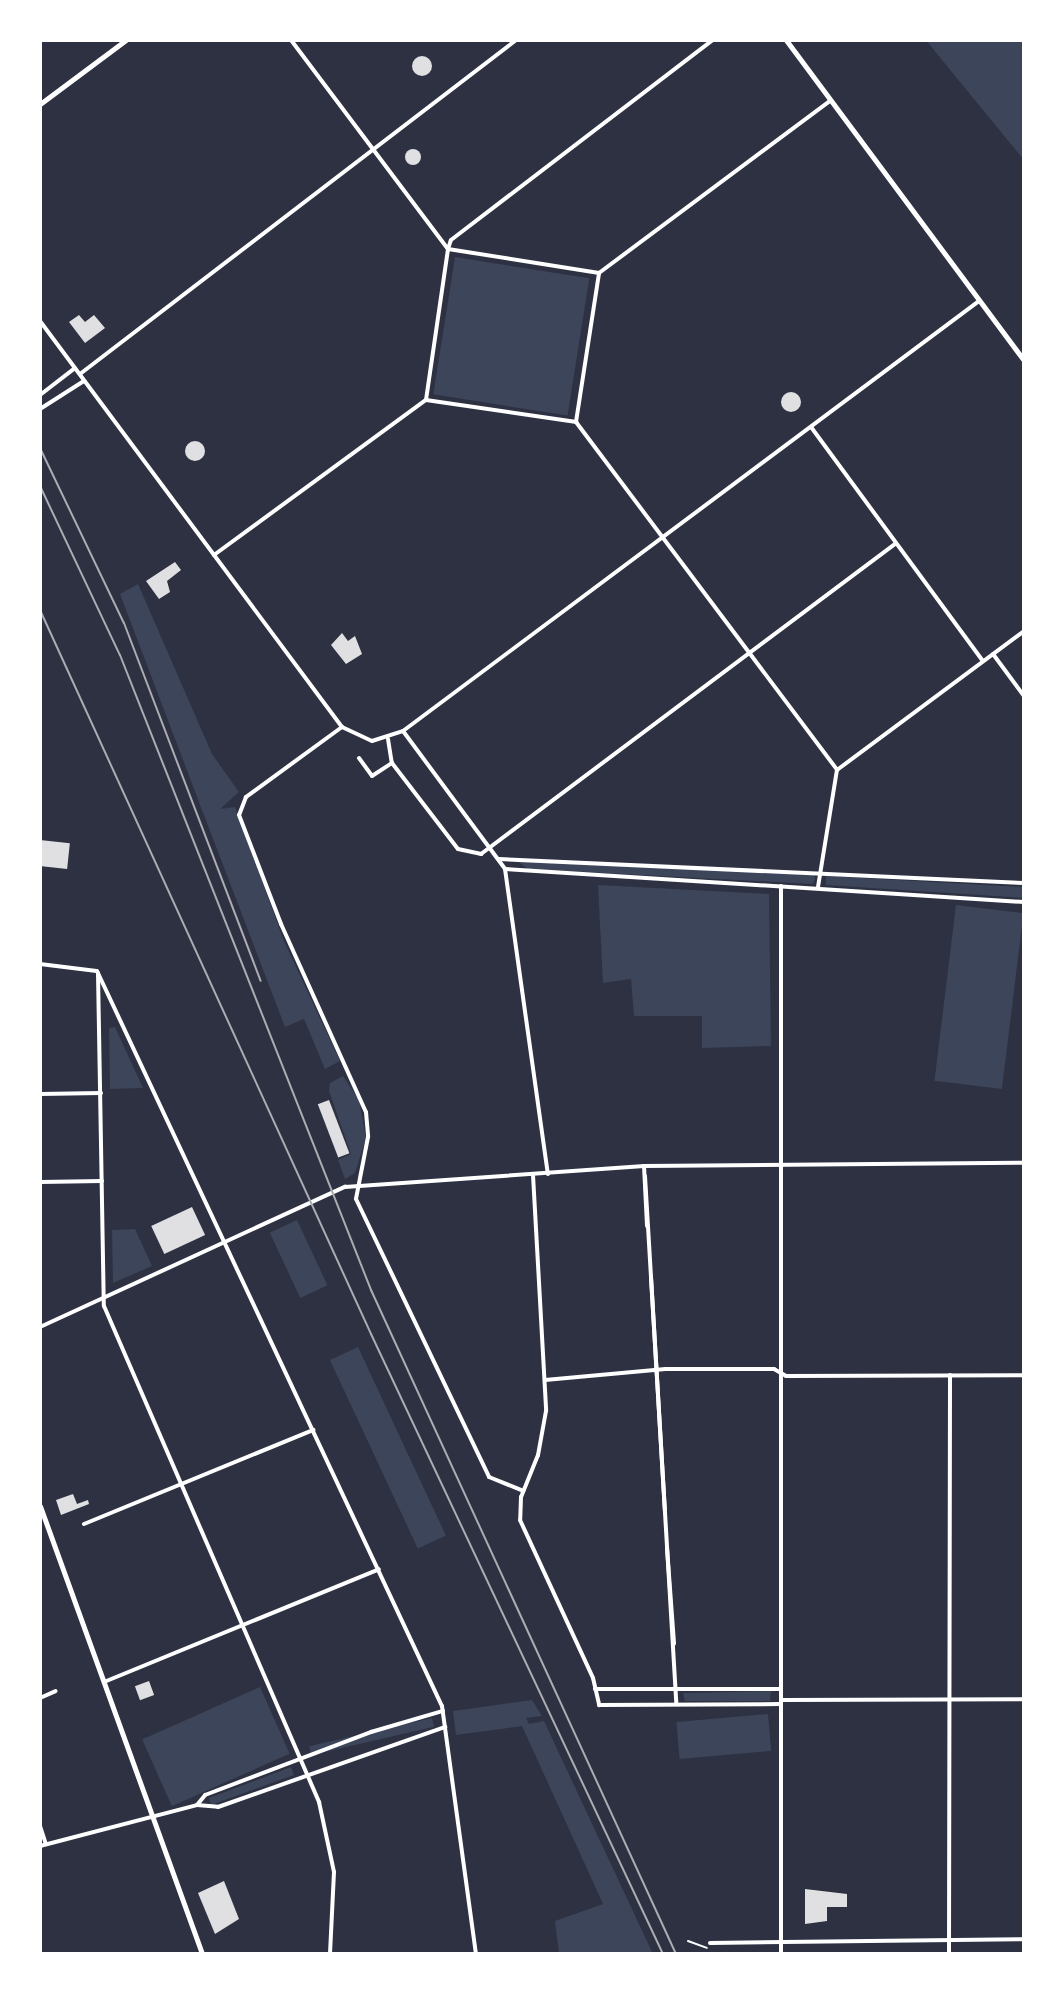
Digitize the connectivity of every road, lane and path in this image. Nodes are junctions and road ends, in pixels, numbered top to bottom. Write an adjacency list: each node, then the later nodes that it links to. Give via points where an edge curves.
1 (126, 40): 7 (main road)
2 (291, 40): 8 (street)
3 (516, 40): 8 (street)
4 (713, 40): 9 (street, via 451,240)
5 (786, 40): 6 (main road)
6 (831, 100): 10 (street); 11 (main road)
7 (40, 104)
8 (373, 150): 9 (street); 15 (street)
9 (448, 249): 10 (street); 18 (street)
10 (599, 273): 20 (street)
11 (979, 301): 13 (main road); 21 (street)
12 (40, 321): 14 (street)
13 (1024, 360)
14 (75, 368): 15 (street); 17 (street)
15 (80, 375): 16 (street)
16 (84, 381): 19 (street); 24 (street)
17 (40, 395)
18 (426, 400): 20 (street); 24 (street)
19 (40, 409)
20 (576, 422): 22 (street)
21 (811, 427): 22 (street); 23 (street)
22 (662, 537): 26 (street); 31 (street)
23 (895, 544): 26 (street); 28 (street)
24 (214, 555): 30 (street)
25 (1024, 631): 27 (street)
26 (748, 653): 35 (street); 36 (street)
27 (993, 654): 28 (street); 29 (street)
28 (983, 661): 35 (street)
29 (1024, 696)
30 (342, 727): 32 (street, via 363,740); 55 (street, via 246,797 239,815 281,924 366,1112 368,1137)
31 (403, 731): 32 (street); 36 (street)
32 (388, 739): 34 (street)
33 (359, 758): 34 (street, via 372,776)
34 (392, 763): 36 (street, via 458,849 476,855)
35 (837, 770): 39 (street)
36 (489, 846): 37 (street)
37 (499, 859): 38 (street); 39 (street)
38 (505, 869): 41 (street); 51 (street)
39 (820, 872): 40 (street); 42 (street)
40 (1024, 883)
41 (781, 886): 42 (street); 49 (street)
42 (818, 887): 43 (street)
43 (1024, 902)
44 (40, 964): 45 (street)
45 (97, 971): 46 (street); 56 (street)
46 (101, 1093): 47 (street); 53 (street)
47 (40, 1094)
48 (1024, 1163): 49 (street)
49 (781, 1165): 50 (street); 60 (street)
50 (644, 1166): 51 (street); 59 (street)
51 (548, 1174): 52 (street)
52 (533, 1175): 55 (street); 63 (street)
53 (103, 1181): 54 (street); 57 (street)
54 (40, 1182)
55 (355, 1186): 56 (street); 66 (street, via 356,1199 496,1484)
56 (226, 1243): 57 (street); 64 (street)
57 (104, 1298): 58 (street); 65 (street)
58 (40, 1327)
59 (656, 1371): 60 (street); 63 (street); 73 (street)
60 (781, 1373): 61 (street); 74 (street)
61 (950, 1375): 62 (street); 78 (street)
62 (1024, 1375)
63 (545, 1380): 66 (street, via 543,1434)
64 (313, 1430): 65 (street); 69 (street)
65 (182, 1483): 68 (street); 70 (street)
66 (523, 1491): 72 (street, via 520,1520 528,1544)
67 (40, 1506): 71 (main road)
68 (84, 1524)
69 (379, 1569): 70 (street); 81 (street)
70 (243, 1625): 71 (street); 83 (street)
71 (104, 1682): 86 (main road)
72 (595, 1689): 73 (street); 80 (street, via 599,1705)
73 (675, 1689): 74 (street); 80 (street)
74 (781, 1689): 79 (street)
75 (56, 1691): 76 (street)
76 (40, 1698)
77 (1024, 1699): 78 (street)
78 (949, 1700): 79 (street); 90 (street)
79 (781, 1702): 80 (street); 92 (street)
80 (676, 1704)
81 (443, 1711): 82 (street); 83 (street)
82 (445, 1727): 84 (street); 96 (street)
83 (301, 1759): 84 (street); 85 (street, via 205,1795)
84 (307, 1774): 85 (street, via 218,1807); 95 (street, via 334,1866)
85 (197, 1805): 86 (street)
86 (153, 1817): 88 (street); 94 (main road)
87 (40, 1826): 88 (street)
88 (43, 1845)
89 (1024, 1939): 90 (street)
90 (949, 1940): 92 (street); 98 (street)
91 (688, 1941): 93 (path)
92 (781, 1943): 93 (street); 97 (street)
93 (709, 1946)
94 (202, 1954)
95 (330, 1954)
96 (476, 1954)
97 (781, 1954)
98 (949, 1954)

